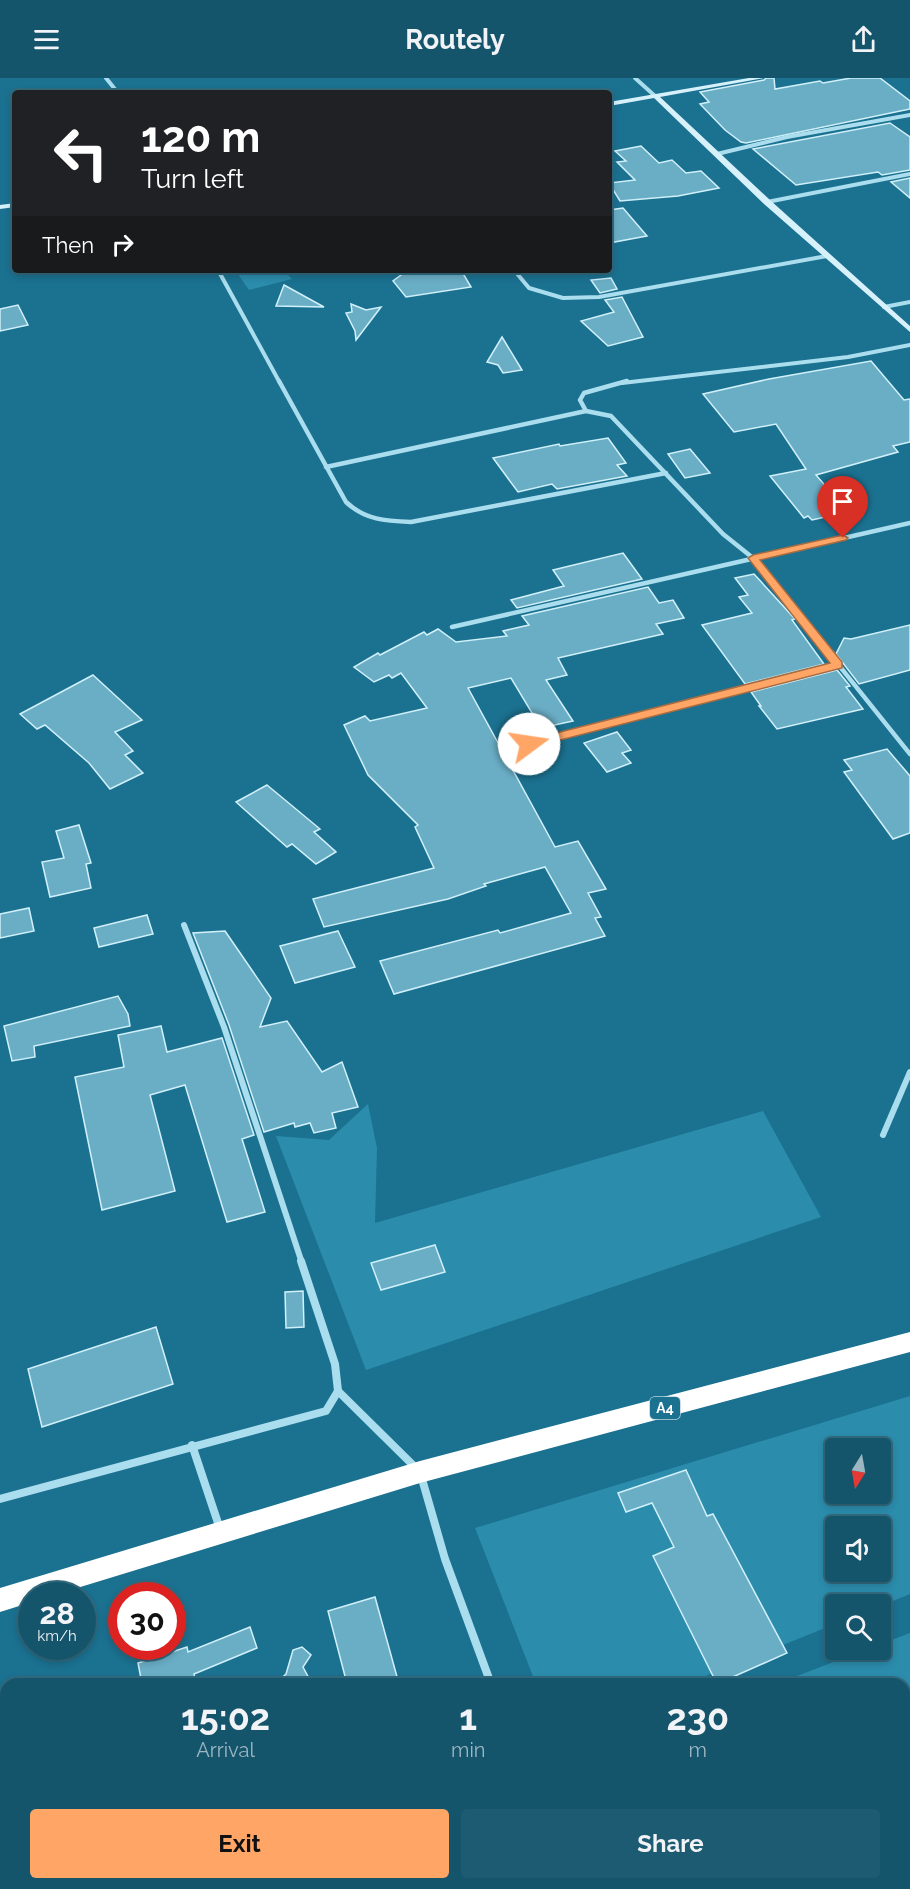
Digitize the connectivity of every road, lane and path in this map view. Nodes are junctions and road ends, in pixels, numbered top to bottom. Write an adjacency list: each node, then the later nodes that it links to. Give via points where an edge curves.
1 (106, 78): 4 (street)
2 (635, 78): 5 (street)
3 (761, 78): 5 (street)
4 (116, 90)
5 (655, 96): 6 (street); 8 (street)
6 (612, 103)
7 (910, 115): 8 (street)
8 (717, 154): 10 (street)
9 (910, 174): 10 (street)
10 (767, 202): 11 (street)
11 (827, 256): 13 (street, via 599,297 552,295 530,288); 15 (street)
12 (220, 273): 19 (street)
13 (517, 273)
14 (910, 302): 15 (street)
15 (884, 307): 16 (street)
16 (910, 330)
17 (910, 345): 18 (street, via 848,357 632,380 584,393 580,400)
18 (586, 411): 19 (street); 20 (street, via 611,416)
19 (326, 468): 20 (street, via 358,515 411,522)
20 (666, 473): 22 (street, via 723,534)
21 (910, 523): 22 (street)
22 (753, 558): 23 (street); 24 (street)
23 (452, 627)
24 (837, 665): 25 (street); 26 (street)
25 (529, 744)
26 (910, 754)
27 (184, 925): 31 (street, via 224,1027 313,1296 335,1364)
28 (910, 1072): 29 (street)
29 (883, 1135)
30 (910, 1342): 33 (highway, A4)
31 (338, 1391): 32 (street, via 326,1411); 33 (street)
32 (192, 1445): 34 (street); 35 (street)
33 (420, 1472): 35 (highway, A4); 37 (street, via 445,1559)
34 (0, 1499)
35 (221, 1533): 36 (highway, A4)
36 (0, 1600)
37 (489, 1678)

